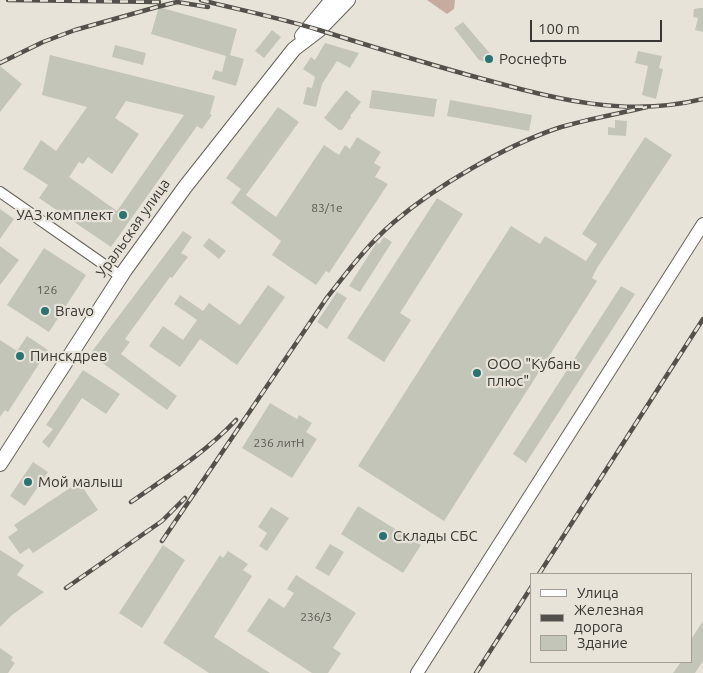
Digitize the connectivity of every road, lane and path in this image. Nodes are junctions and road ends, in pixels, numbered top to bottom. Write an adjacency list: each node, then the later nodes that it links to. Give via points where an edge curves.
1 (332, 0): 3 (main road, Уральская улица)
2 (348, 0): 3 (main road, Уральская улица, via 319,30 294,49)
3 (247, 106): 6 (main road, Уральская улица, via 183,185)
4 (0, 192): 6 (street)
5 (703, 224): 8 (street)
6 (120, 275): 7 (main road, Уральская улица)
7 (0, 462)
8 (417, 673)

